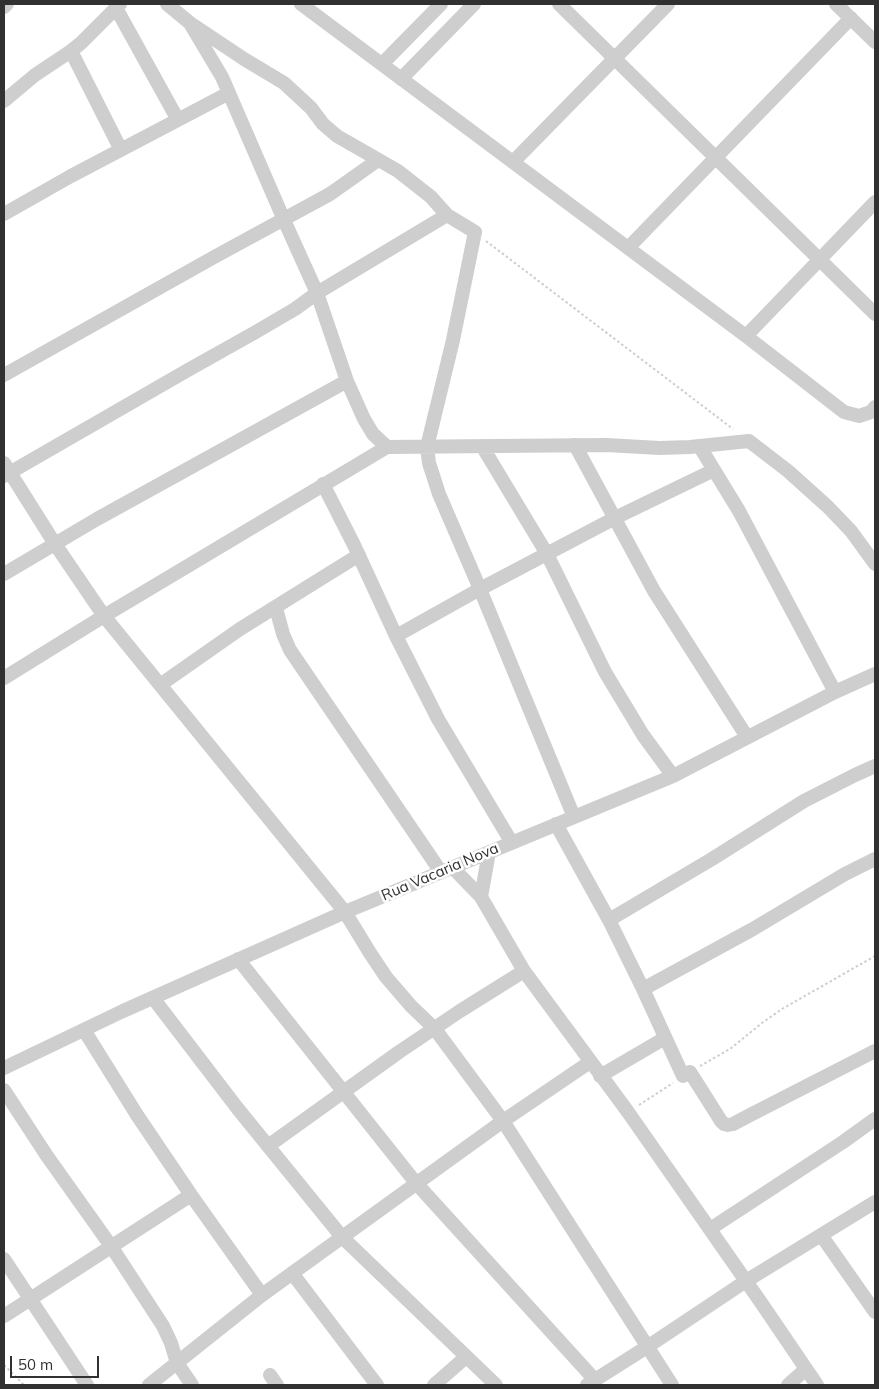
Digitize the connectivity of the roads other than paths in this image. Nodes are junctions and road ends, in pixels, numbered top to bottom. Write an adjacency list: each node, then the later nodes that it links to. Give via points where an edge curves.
1 (7, 4): 10 (street)
2 (167, 4): 12 (street)
3 (301, 4): 16 (street)
4 (441, 4): 16 (street)
5 (474, 4): 17 (street)
6 (559, 4): 15 (street)
7 (668, 4): 15 (street)
8 (836, 4): 11 (street)
9 (118, 6): 14 (street); 20 (street)
10 (4, 7)
11 (851, 18): 13 (street); 22 (street)
12 (190, 23): 18 (street); 23 (street, via 284,84 311,108 323,124)
13 (875, 42)
14 (71, 51): 19 (street); 21 (street)
15 (614, 58): 22 (street); 24 (street)
16 (382, 64): 17 (street)
17 (401, 78): 24 (street)
18 (229, 93): 20 (street); 28 (street)
19 (4, 101)
20 (178, 120): 21 (street)
21 (121, 150): 26 (street)
22 (716, 158): 29 (street); 30 (street)
23 (378, 160): 27 (street, via 415,184); 28 (street, via 330,194)
24 (513, 162): 29 (street)
25 (875, 202): 30 (street)
26 (4, 214)
27 (447, 215): 31 (street); 40 (street, via 475,232)
28 (284, 220): 31 (street); 34 (street)
29 (628, 248): 33 (street)
30 (820, 260): 32 (street); 33 (street)
31 (317, 293): 35 (street); 42 (street, via 254,334)
32 (875, 314)
33 (746, 336): 36 (street, via 844,412 859,416)
34 (4, 375)
35 (347, 381): 39 (street, via 373,434); 46 (street)
36 (875, 407)
37 (575, 445): 38 (street); 41 (street); 45 (street)
38 (482, 446): 40 (street); 47 (street)
39 (387, 447): 40 (street); 44 (street)
40 (427, 447): 51 (street, via 439,494)
41 (700, 447): 43 (street); 49 (street, via 749,441 828,507)
42 (6, 470): 46 (street)
43 (714, 470): 45 (street); 58 (street, via 744,519)
44 (323, 484): 48 (street); 53 (street)
45 (615, 518): 47 (street); 59 (street, via 654,591)
46 (55, 544): 50 (street); 53 (street)
47 (547, 554): 51 (street); 61 (street, via 606,672 643,735)
48 (359, 555): 52 (street); 54 (street)
49 (875, 564)
50 (4, 574)
51 (480, 589): 54 (street); 62 (street)
52 (276, 608): 57 (street); 67 (street, via 290,650)
53 (104, 616): 56 (street); 57 (street)
54 (396, 636): 64 (street, via 438,718)
55 (875, 677): 58 (street, Rua Vacaria Nova)
56 (4, 678)
57 (160, 685): 69 (street)
58 (835, 692): 59 (street, Rua Vacaria Nova)
59 (747, 737): 61 (street, Rua Vacaria Nova)
60 (875, 766): 70 (street, via 804,801)
61 (673, 776): 62 (street, Rua Vacaria Nova)
62 (574, 817): 63 (street, Rua Vacaria Nova)
63 (556, 824): 64 (street, Rua Vacaria Nova); 70 (street)
64 (512, 843): 65 (street, Rua Vacaria Nova)
65 (489, 852): 67 (street, Rua Vacaria Nova); 68 (street)
66 (875, 859): 73 (street)
67 (447, 870): 68 (street); 69 (street, Rua Vacaria Nova)
68 (482, 896): 72 (street)
69 (345, 912): 71 (street, Rua Vacaria Nova); 75 (street, via 392,985)
70 (609, 920): 73 (street)
71 (238, 959): 74 (street, Rua Vacaria Nova); 83 (street)
72 (524, 971): 75 (street); 79 (street)
73 (643, 989): 77 (street)
74 (153, 998): 76 (street, Rua Vacaria Nova); 86 (street)
75 (435, 1029): 83 (street); 85 (street)
76 (84, 1030): 80 (street, Rua Vacaria Nova); 88 (street)
77 (665, 1038): 78 (street, via 720,1121 728,1125); 81 (street)
78 (875, 1051)
79 (590, 1062): 81 (street); 85 (street)
80 (4, 1068)
81 (600, 1076): 90 (street)
82 (4, 1090): 93 (street)
83 (344, 1091): 86 (street); 87 (street)
84 (875, 1119): 90 (street)
85 (503, 1121): 87 (street); 101 (street)
86 (268, 1146): 92 (street)
87 (416, 1183): 92 (street); 105 (street)
88 (191, 1195): 93 (street); 97 (street)
89 (875, 1202): 91 (street)
90 (710, 1229): 96 (street)
91 (820, 1235): 96 (street); 99 (street)
92 (342, 1236): 95 (street); 102 (street)
93 (111, 1246): 98 (street); 103 (street, via 163,1326)
94 (4, 1259): 98 (street)
95 (292, 1273): 97 (street); 109 (street)
96 (746, 1281): 101 (street); 104 (street)
97 (262, 1295): 103 (street)
98 (30, 1299): 100 (street); 106 (street)
99 (873, 1305)
100 (4, 1316)
101 (647, 1348): 105 (street); 112 (street)
102 (466, 1357): 110 (street); 111 (street)
103 (177, 1363): 107 (street); 108 (street)
104 (806, 1368): 113 (street); 114 (street)
105 (591, 1382)
106 (87, 1385)
107 (149, 1385)
108 (192, 1385)
109 (377, 1385)
110 (434, 1385)
111 (496, 1385)
112 (672, 1385)
113 (788, 1385)
114 (817, 1385)

